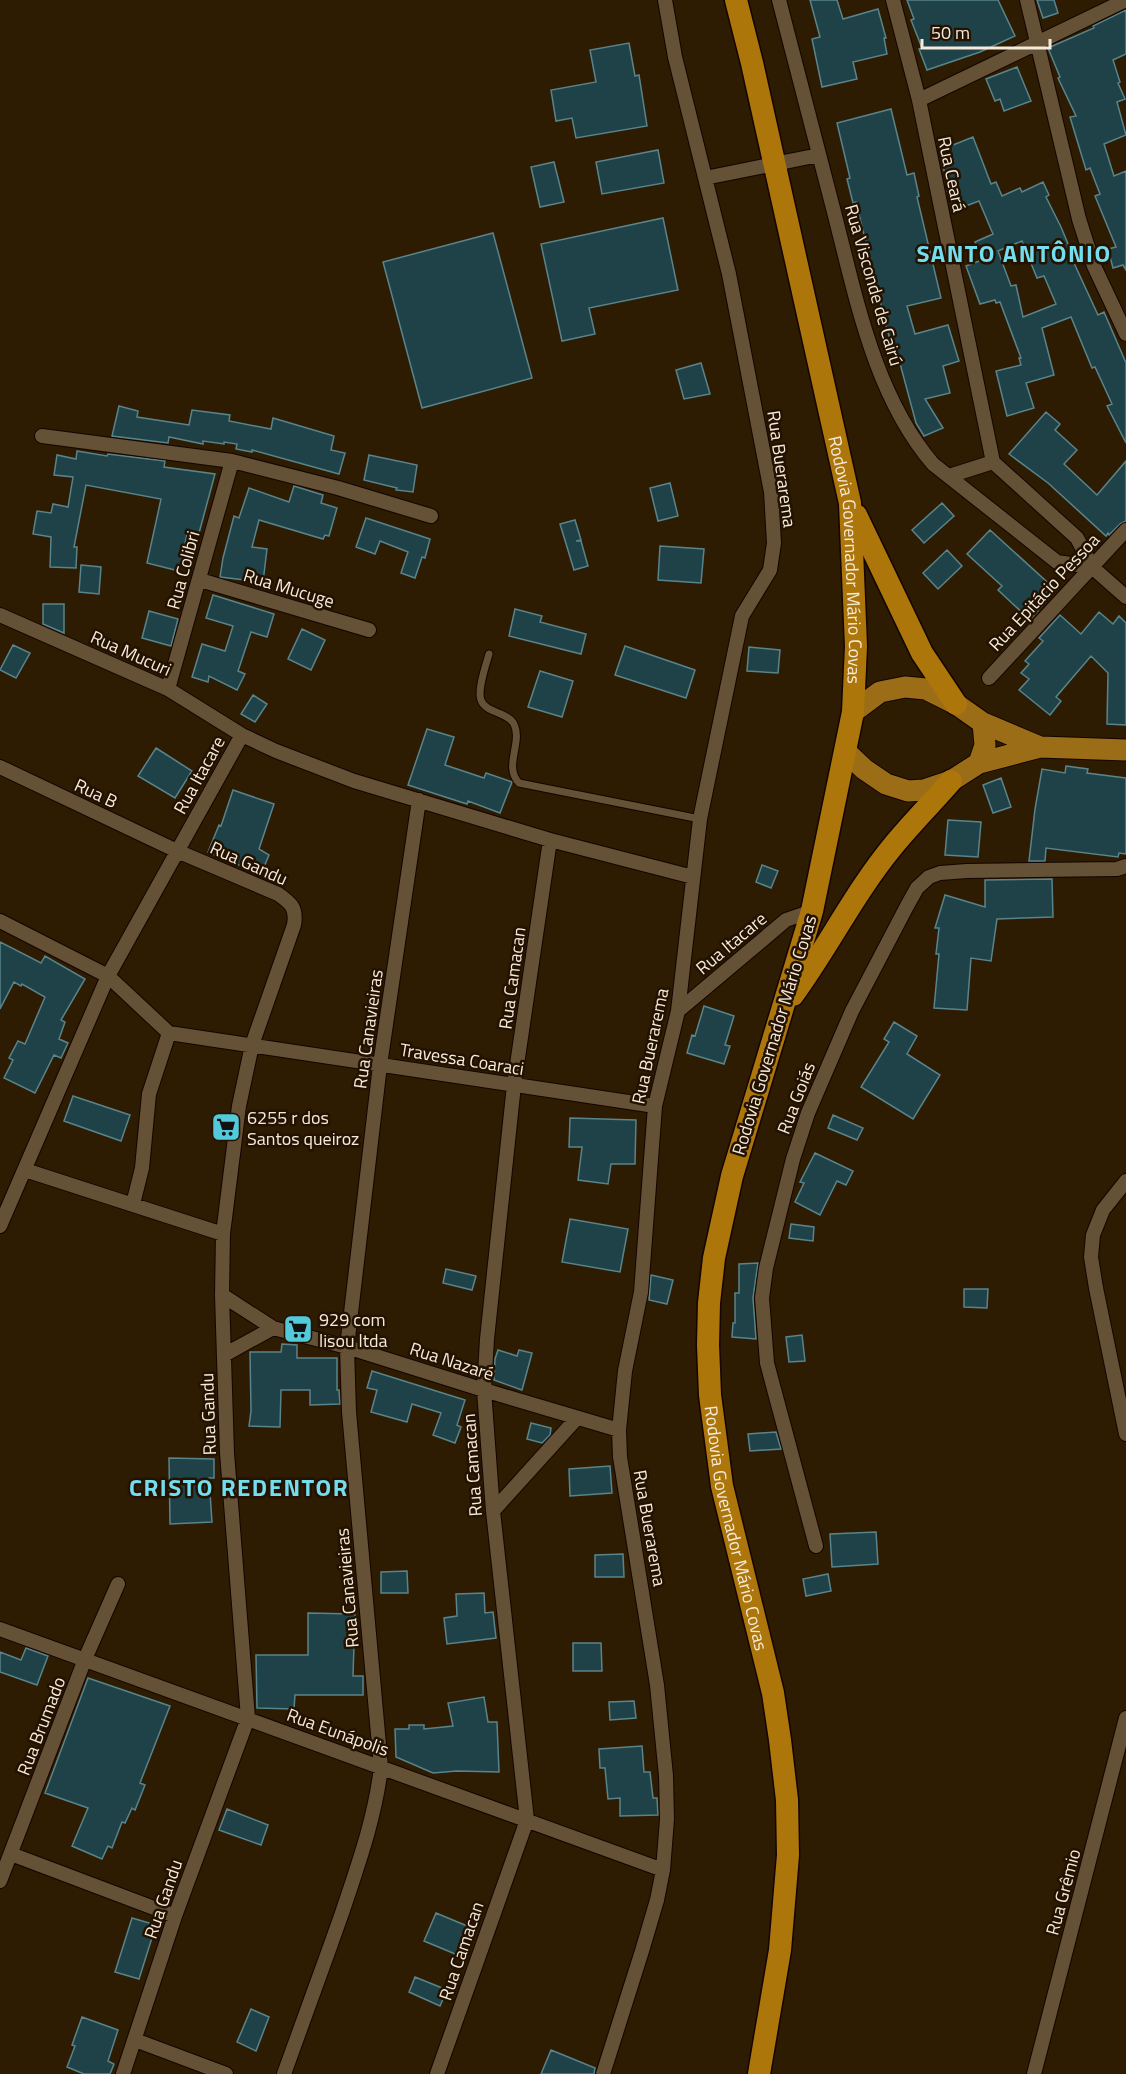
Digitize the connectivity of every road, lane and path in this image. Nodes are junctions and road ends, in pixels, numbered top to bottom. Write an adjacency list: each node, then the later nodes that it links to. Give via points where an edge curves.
1 (664, 0): 11 (street, Rua Buerarema)
2 (736, 0): 10 (highway, Rodovia Governador Mário Covas)
3 (779, 0): 9 (street, Rua Visconde de Cairú)
4 (893, 0): 8 (street, Rua Ceará)
5 (1027, 0): 7 (street)
6 (1126, 0): 7 (street)
7 (1037, 43): 8 (street); 12 (street, via 1079,219 1094,266)
8 (919, 100): 15 (street, Rua Ceará)
9 (819, 155): 10 (street); 16 (street, Rua Visconde de Cairú, via 859,311 886,388 920,448)
10 (775, 164): 11 (street); 17 (highway, Rodovia Governador Mário Covas)
11 (705, 178): 39 (street, Rua Buerarema, via 729,274 760,431 771,492 774,543 770,570 742,616)
12 (1126, 333)
13 (42, 436): 14 (street)
14 (231, 461): 18 (street); 21 (street, Rua Colibri)
15 (993, 462): 16 (street); 20 (street, via 1077,538)
16 (949, 476): 20 (street, Rua Visconde de Cairú, via 1057,562)
17 (850, 503): 28 (highway, via 922,653); 29 (highway, Rodovia Governador Mário Covas, via 856,635)
18 (431, 516)
19 (1126, 530): 20 (street, Rua Epitácio Pessoa)
20 (1092, 567): 22 (street); 26 (street, Rua Epitácio Pessoa)
21 (200, 580): 24 (street, Rua Mucuge); 27 (street, Rua Colibri)
22 (1126, 597)
23 (0, 615): 27 (street, Rua Mucuri)
24 (369, 630)
25 (489, 654): 39 (lane, via 479,693 484,706 515,725 512,766 513,778 519,783)
26 (989, 678)
27 (168, 689): 31 (street, Rua Mucuri)
28 (956, 704): 29 (main road, via 926,689 905,687 880,692); 30 (main road)
29 (853, 711): 34 (highway, Rodovia Governador Mário Covas)
30 (983, 723): 32 (main road); 35 (main road, via 985,745)
31 (242, 735): 38 (street, Rua Itacare, via 354,781); 41 (street, Rua Itacare)
32 (1040, 747): 33 (main road); 35 (main road)
33 (1126, 750)
34 (846, 752): 37 (main road, via 886,784 908,791); 44 (highway, Rodovia Governador Mário Covas)
35 (979, 764): 37 (main road)
36 (0, 767): 41 (street, Rua B)
37 (951, 781): 47 (highway, via 892,847)
38 (419, 800): 40 (street, Rua Itacare); 51 (street, Rua Canavieiras)
39 (700, 819): 43 (street, Rua Buerarema)
40 (550, 840): 43 (street, Rua Itacare); 52 (street, Rua Camacan)
41 (177, 851): 46 (street, Rua Itacare); 50 (street, Rua Gandu, via 278,894 294,908 294,925)
42 (1126, 866): 69 (street, Rua Goiás, via 967,871 929,878 917,888 852,1011 792,1159 762,1298 767,1363)
43 (693, 877): 48 (street, Rua Buerarema)
44 (812, 911): 47 (highway, Rodovia Governador Mário Covas); 48 (street, Rua Itacare, via 786,920)
45 (0, 921): 46 (street)
46 (108, 976): 49 (street); 54 (street, Rua Itacare)
47 (783, 1008): 87 (highway, Rodovia Governador Mário Covas, via 724,1209 714,1258 708,1345 722,1486 773,1692 786,1800 788,1855 780,1950)
48 (678, 1011): 53 (street, Rua Buerarema)
49 (169, 1033): 50 (street, Travessa Coaraci); 57 (street, via 149,1094 142,1168)
50 (252, 1045): 51 (street, Travessa Coaraci); 59 (street, Rua Gandu, via 239,1106)
51 (380, 1065): 52 (street, Travessa Coaraci); 62 (street, Rua Canavieiras)
52 (514, 1085): 53 (street, Travessa Coaraci); 64 (street, Rua Camacan)
53 (655, 1106): 66 (street, Rua Buerarema, via 641,1292)
54 (25, 1170): 56 (street, Rua Itacare); 57 (street)
55 (1126, 1181): 67 (street, via 1103,1210 1093,1235 1091,1257)
56 (5, 1201): 58 (street, Rua Itacare)
57 (133, 1204): 59 (street)
58 (0, 1226)
59 (223, 1234): 60 (street, Rua Gandu)
60 (222, 1295): 61 (street, Rua Nazaré); 63 (street, Rua Gandu)
61 (273, 1328): 62 (street, Rua Nazaré); 63 (street)
62 (346, 1347): 64 (street, Rua Nazaré); 75 (street, Rua Canavieiras)
63 (225, 1355): 73 (street, Rua Gandu, via 227,1453)
64 (484, 1390): 65 (street, Rua Nazaré); 68 (street, Rua Camacan)
65 (578, 1418): 66 (street, Rua Nazaré); 68 (street)
66 (619, 1430): 78 (street, Rua Buerarema, via 666,1776)
67 (1126, 1434)
68 (493, 1510): 76 (street, Rua Camacan)
69 (816, 1546)
70 (118, 1584): 72 (street, Rua Brumado)
71 (0, 1629): 72 (street, Rua Eunápolis)
72 (85, 1659): 73 (street, Rua Eunápolis); 77 (street, Rua Brumado)
73 (248, 1718): 75 (street, Rua Eunápolis); 80 (street, Rua Gandu)
74 (1126, 1718): 88 (street, Rua Grêmio)
75 (381, 1767): 76 (street, Rua Eunápolis); 84 (street, Rua Canavieiras, via 360,1858)
76 (527, 1820): 78 (street, Rua Eunápolis); 85 (street, Rua Camacan)
77 (11, 1854): 79 (street, Rua Brumado); 80 (street)
78 (663, 1870): 86 (street, Rua Buerarema)
79 (0, 1881)
80 (175, 1916): 81 (street, Rua Gandu)
81 (135, 2040): 82 (street, Rua Gandu); 83 (street)
82 (123, 2074)
83 (226, 2074)
84 (284, 2074)
85 (437, 2074)
86 (603, 2074)
87 (759, 2074)
88 (1034, 2074)

